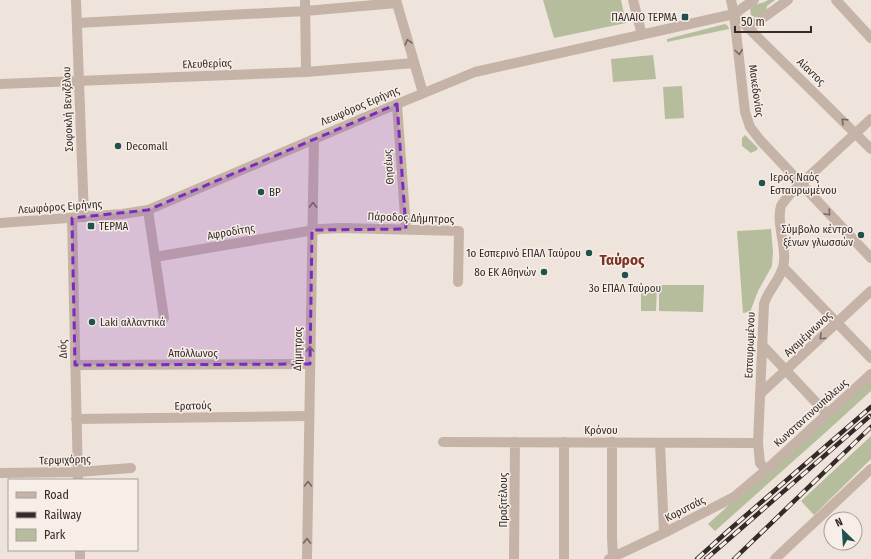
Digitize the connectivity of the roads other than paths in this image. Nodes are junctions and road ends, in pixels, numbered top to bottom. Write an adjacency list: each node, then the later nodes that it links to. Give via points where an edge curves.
1 (76, 0): 11 (street, Σοφοκλή Βενιζέλου)
2 (304, 0): 9 (street)
3 (633, 0): 13 (street)
4 (731, 0): 10 (street, Μακεδονίας)
5 (754, 0): 10 (street)
6 (788, 0): 12 (street)
7 (836, 0): 14 (street)
8 (397, 2): 9 (street); 15 (street, one-way to 8)
9 (305, 11): 11 (street); 16 (street)
10 (734, 14): 12 (street, Αίαντος); 13 (street, Λεωφόρος Ειρήνης); 25 (street, Μακεδονίας, one-way to 25, via 747,120 756,135)
11 (77, 23): 17 (street, Σοφοκλή Βενιζέλου)
12 (749, 28): 22 (street, Αίαντος, one-way to 12)
13 (642, 35): 19 (street, Λεωφόρος Ειρήνης, via 483,70)
14 (871, 38)
15 (414, 63): 16 (street, Ελευθερίας); 19 (street)
16 (306, 72): 17 (street, Ελευθερίας)
17 (79, 80): 18 (street, Ελευθερίας); 27 (street, Σοφοκλή Βενιζέλου)
18 (0, 84)
19 (423, 93): 20 (street, Λεωφόρος Ειρήνης)
20 (397, 104): 23 (street, Λεωφόρος Ειρήνης); 30 (street, Θησέως)
21 (871, 119): 22 (street, Εσταυρωμένου)
22 (856, 133): 24 (street, Αίαντος); 25 (street, Εσταυρωμένου)
23 (314, 139): 26 (street, Λεωφόρος Ειρήνης); 31 (street, Δήμητρας, one-way to 23)
24 (871, 149)
25 (801, 184): 33 (street, Μακεδονίας, one-way to 33); 34 (street, Εσταυρωμένου, via 783,202 781,208)
26 (148, 210): 27 (street, Λεωφόρος Ειρήνης); 32 (street)
27 (84, 217): 28 (street, Λεωφόρος Ειρήνης)
28 (72, 218): 29 (street, Λεωφόρος Ειρήνης); 42 (street, Διός)
29 (0, 223)
30 (406, 229): 31 (street, Πάροδος Δήμητρος); 35 (street, Πάροδος Δήμητρος, via 459,231)
31 (312, 230): 32 (street, Αφροδίτης); 41 (street, Δήμητρας, one-way to 31)
32 (154, 257): 37 (street)
33 (871, 258)
34 (783, 267): 38 (street); 39 (street, Εσταυρωμένου, via 765,299)
35 (458, 282)
36 (871, 291): 38 (street, Αγαμέμνωνος)
37 (164, 318)
38 (837, 323): 40 (street); 43 (street, Αγαμέμνωνος, one-way to 43)
39 (762, 345): 43 (street); 45 (street, Εσταυρωμένου)
40 (871, 358)
41 (310, 364): 42 (street, Απόλλωνος); 47 (street, Δήμητρας)
42 (75, 365): 48 (street, Διός)
43 (786, 370): 45 (street, Αγαμέμνωνος); 46 (street)
44 (871, 374): 46 (street, Κωνσταντινουπόλεως)
45 (760, 394): 54 (street, Εσταυρωμένου)
46 (827, 414): 57 (street, Κωνσταντινουπόλεως)
47 (309, 416): 48 (street, Ερατούς); 62 (street, Δήμητρας, one-way to 47)
48 (76, 419): 59 (street, Διός)
49 (443, 442): 50 (street, Κρόνου)
50 (515, 442): 51 (street, Κρόνου); 63 (street, Πραξιτέλους)
51 (564, 442): 52 (street, Κρόνου); 64 (street)
52 (612, 442): 53 (street, Κρόνου); 61 (street)
53 (660, 443): 54 (street, Κρόνου); 60 (street)
54 (758, 443): 57 (street, Εσταυρωμένου, via 760,463)
55 (131, 468): 59 (street, Τερψιχόρης)
56 (871, 469): 65 (street)
57 (766, 470): 60 (street, Κορυτσάς, via 734,497)
58 (0, 473): 59 (street, Τερψιχόρης)
59 (78, 476)
60 (664, 533): 61 (street, Κορυτσάς)
61 (611, 558)
62 (307, 559)
63 (514, 559)
64 (564, 559)
65 (775, 559)

